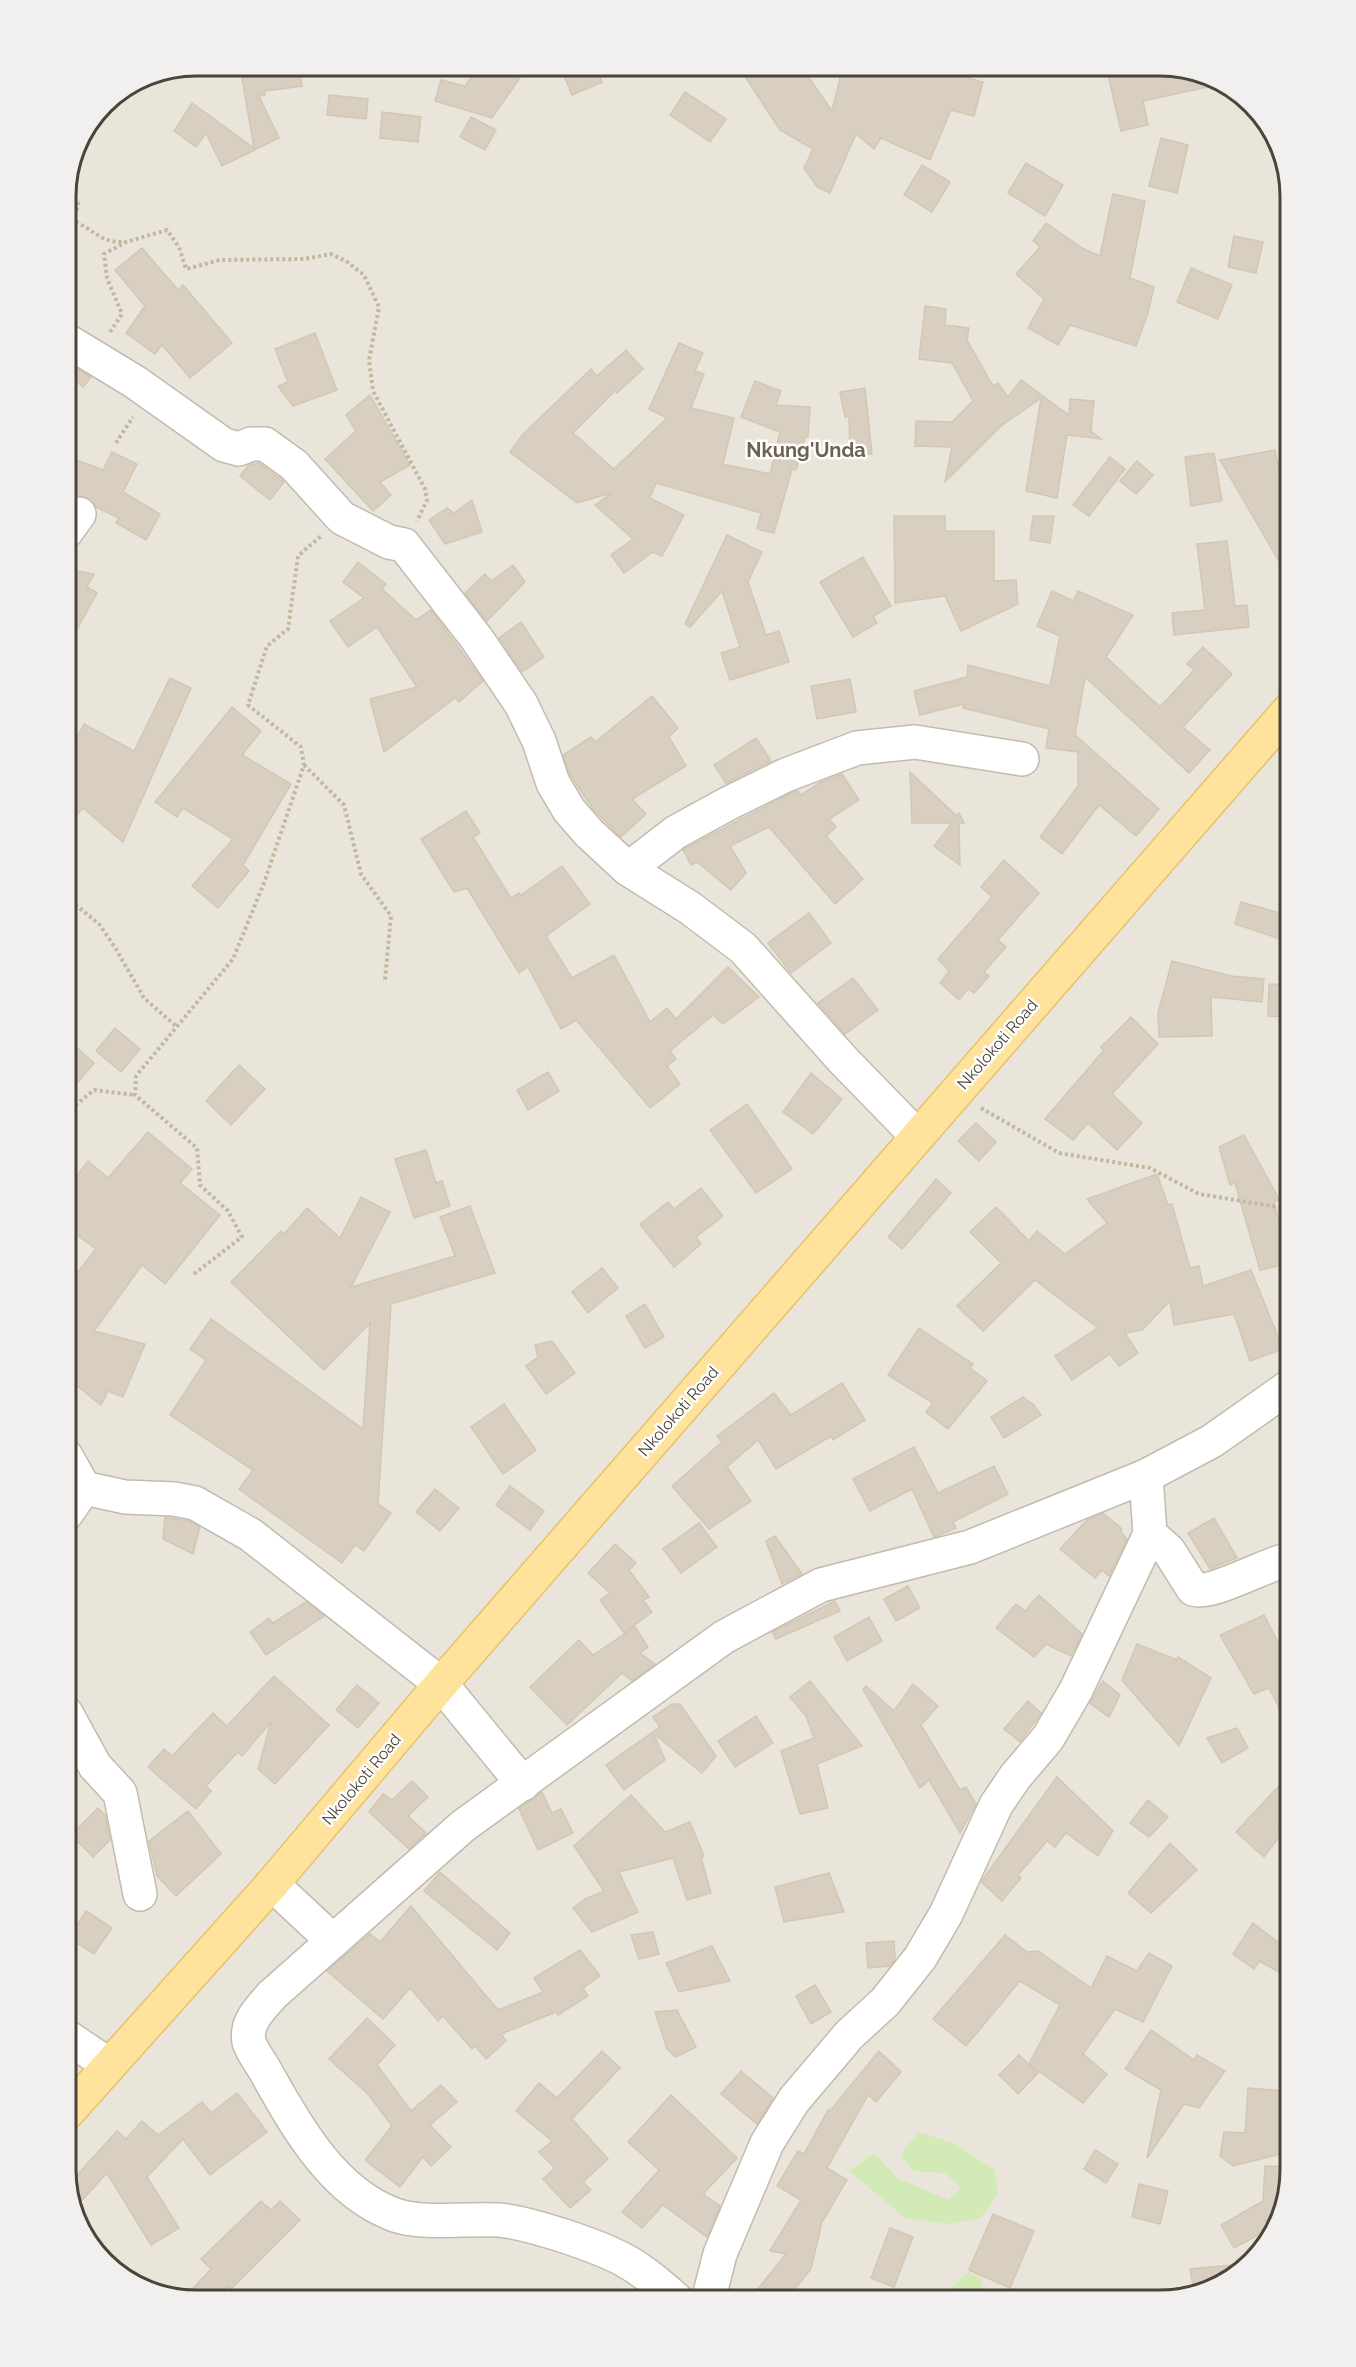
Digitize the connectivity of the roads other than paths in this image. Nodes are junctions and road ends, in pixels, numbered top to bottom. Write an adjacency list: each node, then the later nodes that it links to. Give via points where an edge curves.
1 (79, 349): 4 (street, via 135,382 224,445 239,449 265,444 294,465 342,518 389,542 404,545 477,639 520,704 568,810)
2 (1280, 720): 5 (main road, Nkolokoti Road)
3 (1022, 759): 4 (street, via 915,742 857,748 729,802 676,832)
4 (628, 869): 5 (street, via 743,948)
5 (916, 1136): 11 (main road, Nkolokoti Road)
6 (1280, 1393): 7 (street, via 1212,1441)
7 (1146, 1476): 9 (street); 13 (street, via 970,1547 821,1585 724,1637)
8 (76, 1501): 11 (street, via 174,1499 195,1503 222,1516)
9 (1150, 1534): 10 (street, via 1169,1551 1193,1589 1200,1592); 21 (street, via 1076,1690 1048,1738 996,1805 946,1914 920,1958 885,2002 849,2035 794,2100 767,2144 720,2254)
10 (1280, 1562)
11 (441, 1684): 13 (street); 14 (main road, Nkolokoti Road)
12 (76, 1732): 15 (street, via 95,1766 120,1792)
13 (523, 1784): 16 (street, via 463,1826)
14 (272, 1884): 16 (street); 18 (main road, Nkolokoti Road)
15 (140, 1894)
16 (333, 1941): 20 (street, via 272,1995 252,2019 249,2042 317,2154 347,2186 372,2205 397,2216 499,2220 558,2235 623,2259)
17 (76, 2043): 18 (street)
18 (109, 2065): 19 (main road, Nkolokoti Road)
19 (76, 2103)
20 (666, 2290)
21 (711, 2290)

